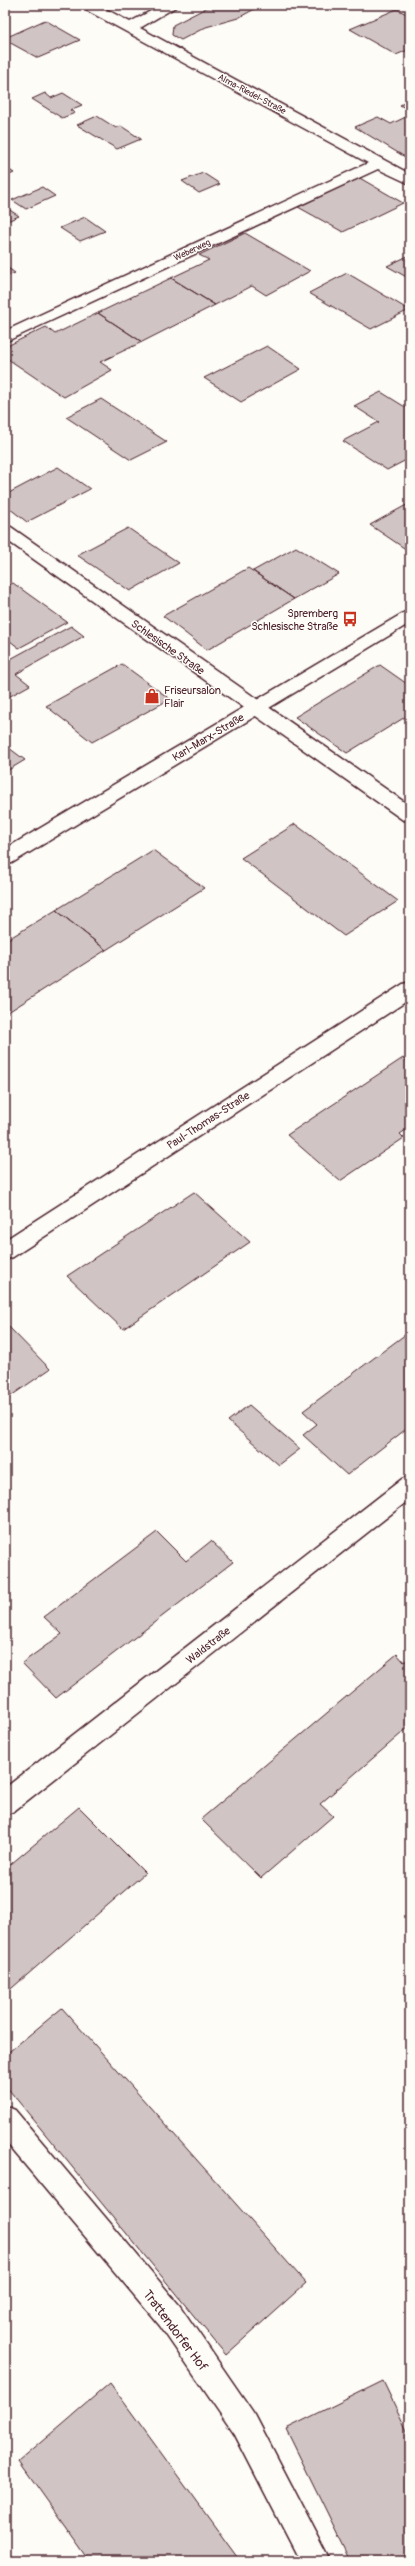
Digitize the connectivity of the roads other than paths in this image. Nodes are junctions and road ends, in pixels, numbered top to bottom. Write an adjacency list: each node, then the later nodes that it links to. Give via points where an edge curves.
1 (172, 5): 3 (street)
2 (94, 8): 3 (street, Alma-Riedel-Straße)
3 (130, 28): 4 (street, Alma-Riedel-Straße)
4 (379, 162): 5 (street, Alma-Riedel-Straße); 6 (street, Weberweg)
5 (410, 180)
6 (5, 337)
7 (5, 531): 9 (street, Schlesische Straße)
8 (410, 615): 9 (street, Karl-Marx-Straße)
9 (255, 709): 10 (street, Schlesische Straße); 11 (street, Karl-Marx-Straße)
10 (410, 815)
11 (5, 858)
12 (410, 989): 13 (street, Paul-Thomas-Straße)
13 (5, 1251)
14 (410, 1486): 15 (street, Waldstraße)
15 (5, 1804)
16 (5, 2120): 17 (street, Trattendorfer Hof, via 170,2316 245,2425)
17 (316, 2561)

